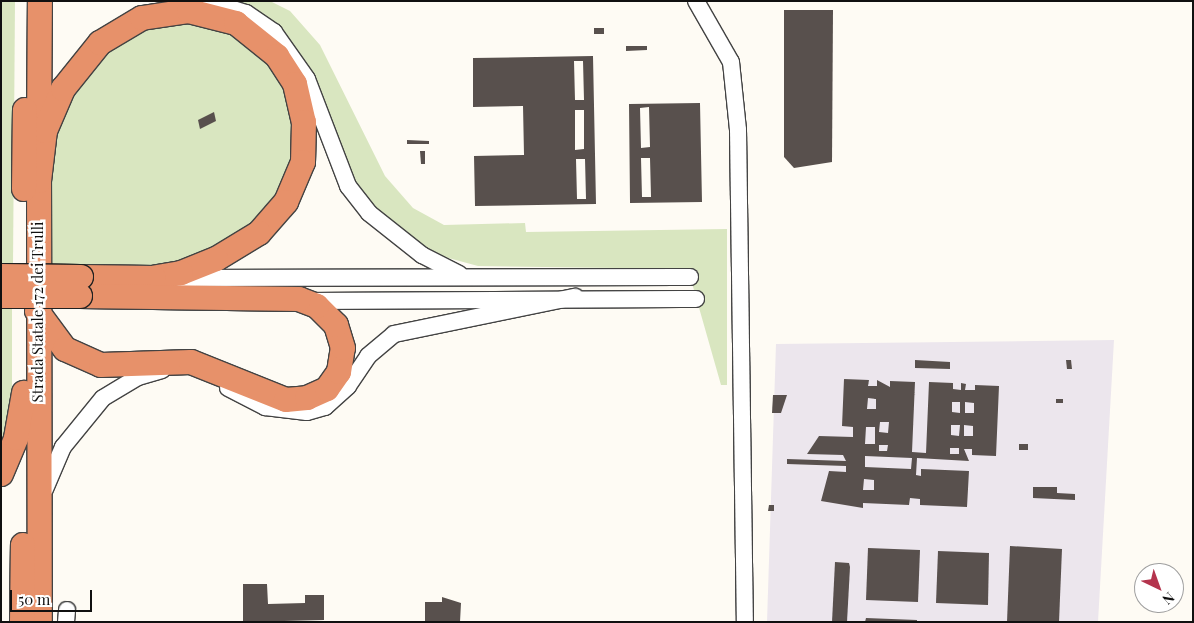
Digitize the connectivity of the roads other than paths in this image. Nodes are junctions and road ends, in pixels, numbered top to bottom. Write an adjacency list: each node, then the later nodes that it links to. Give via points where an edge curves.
1 (25, 1): 16 (highway, Strada Statale 172 dei Trulli)
2 (40, 1): 5 (highway, Strada Statale 172 dei Trulli)
3 (207, 1): 7 (street, via 246,13 274,32 307,79 348,186 369,213 403,239)
4 (696, 1): 21 (street, via 731,62 738,130)
5 (39, 181): 9 (highway, via 46,131 63,89 94,50 120,27 142,18 189,11 217,15 252,33 287,67 301,100 306,142 297,181 272,220 242,246 200,266); 15 (highway, Strada Statale 172 dei Trulli)
6 (1, 276): 10 (highway, bridge)
7 (464, 276): 8 (street); 9 (street)
8 (690, 277)
9 (154, 278): 10 (highway)
10 (81, 287): 11 (highway, bridge); 14 (highway)
11 (1, 296)
12 (575, 297): 13 (street); 14 (street); 18 (street, via 394,334 368,356 348,386 330,402 307,412 265,407 178,370 155,370 102,398 75,430 53,464)
13 (696, 299)
14 (303, 301): 15 (highway, via 336,324 343,348 340,372 327,389 307,398 286,400 191,362 101,365 81,358 65,349)
15 (37, 311): 18 (highway, Strada Statale 172 dei Trulli)
16 (24, 393): 17 (highway, via 16,438); 19 (highway, Strada Statale 172 dei Trulli)
17 (1, 474)
18 (38, 516): 20 (highway, Strada Statale 172 dei Trulli)
19 (22, 622)
20 (40, 622)
21 (745, 622)

